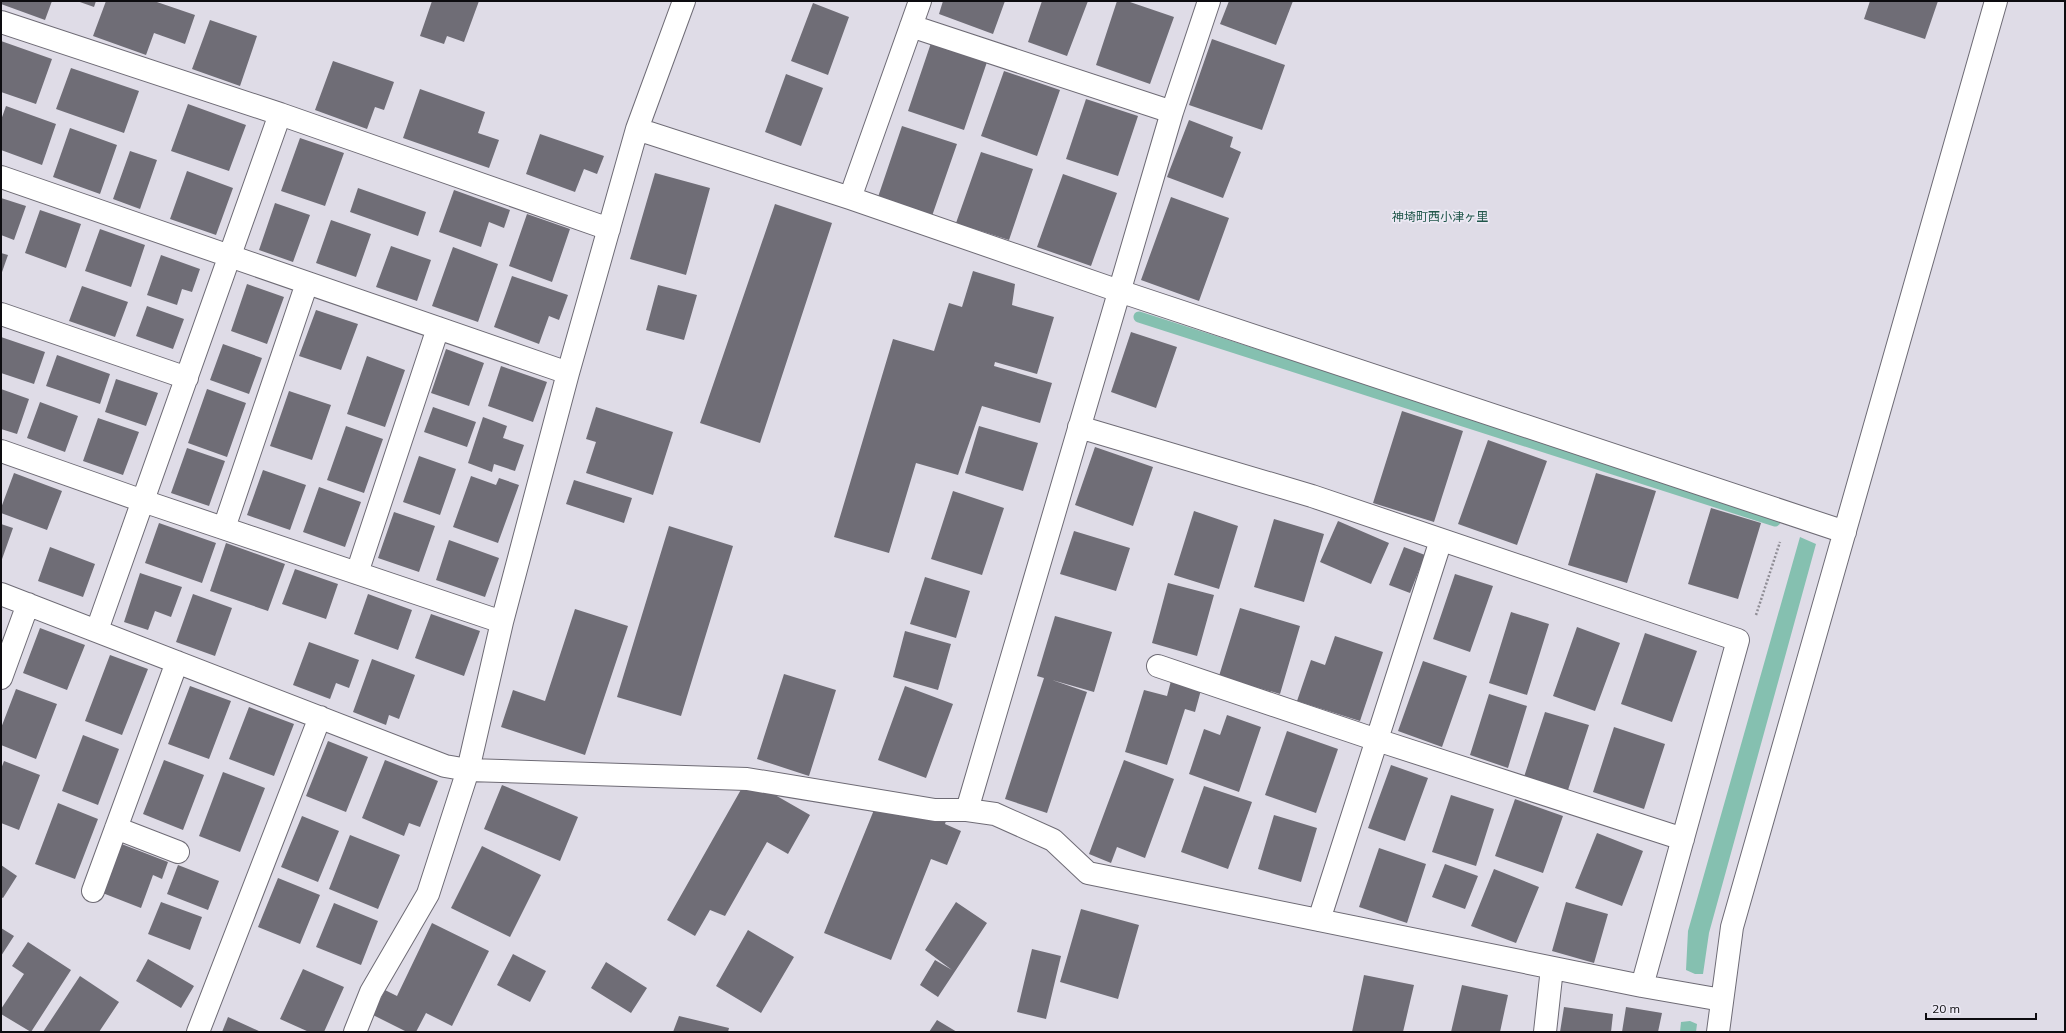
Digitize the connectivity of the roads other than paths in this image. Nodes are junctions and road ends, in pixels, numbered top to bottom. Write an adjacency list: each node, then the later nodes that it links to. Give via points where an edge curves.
1 (684, 1): 9 (street)
2 (920, 1): 6 (street)
3 (1209, 1): 7 (street)
4 (1996, 1): 24 (street)
5 (1, 22): 8 (street)
6 (911, 26): 7 (street); 11 (street)
7 (1172, 112): 15 (street)
8 (280, 114): 12 (street); 13 (street)
9 (637, 129): 11 (street); 12 (street)
10 (1, 177): 13 (street)
11 (850, 198): 15 (street)
12 (609, 229): 18 (street)
13 (229, 256): 14 (street); 19 (street)
14 (307, 283): 17 (street); 23 (street)
15 (1119, 291): 20 (street); 24 (street)
16 (1, 314): 19 (street)
17 (438, 328): 18 (street); 26 (street)
18 (568, 373): 29 (street)
19 (187, 378): 22 (street)
20 (1078, 428): 25 (street, via 1312,496); 37 (street)
21 (1, 451): 22 (street)
22 (143, 501): 23 (street); 30 (street)
23 (224, 528): 26 (street)
24 (1844, 532): 45 (street, via 1732,927)
25 (1441, 540): 35 (street); 39 (street, via 1738,640)
26 (357, 573): 29 (street)
27 (1, 594): 28 (street)
28 (28, 604): 30 (street); 33 (street)
29 (502, 622): 36 (street)
30 (97, 630): 31 (street)
31 (177, 662): 34 (street); 38 (street)
32 (1158, 666): 35 (street)
33 (1, 678)
34 (320, 717): 36 (street, via 445,766); 46 (street)
35 (1376, 740): 39 (street); 42 (street)
36 (468, 770): 37 (street, via 747,779 935,810); 47 (street, via 428,894 371,992)
37 (967, 810): 42 (street, via 995,814 1053,840 1088,873)
38 (116, 828): 40 (street); 41 (street)
39 (1683, 839): 44 (street)
40 (178, 852)
41 (93, 891)
42 (1319, 920): 43 (street)
43 (1552, 968): 44 (street); 48 (street)
44 (1642, 986): 45 (street)
45 (1722, 1000): 49 (street)
46 (198, 1032)
47 (354, 1032)
48 (1545, 1032)
49 (1718, 1032)

